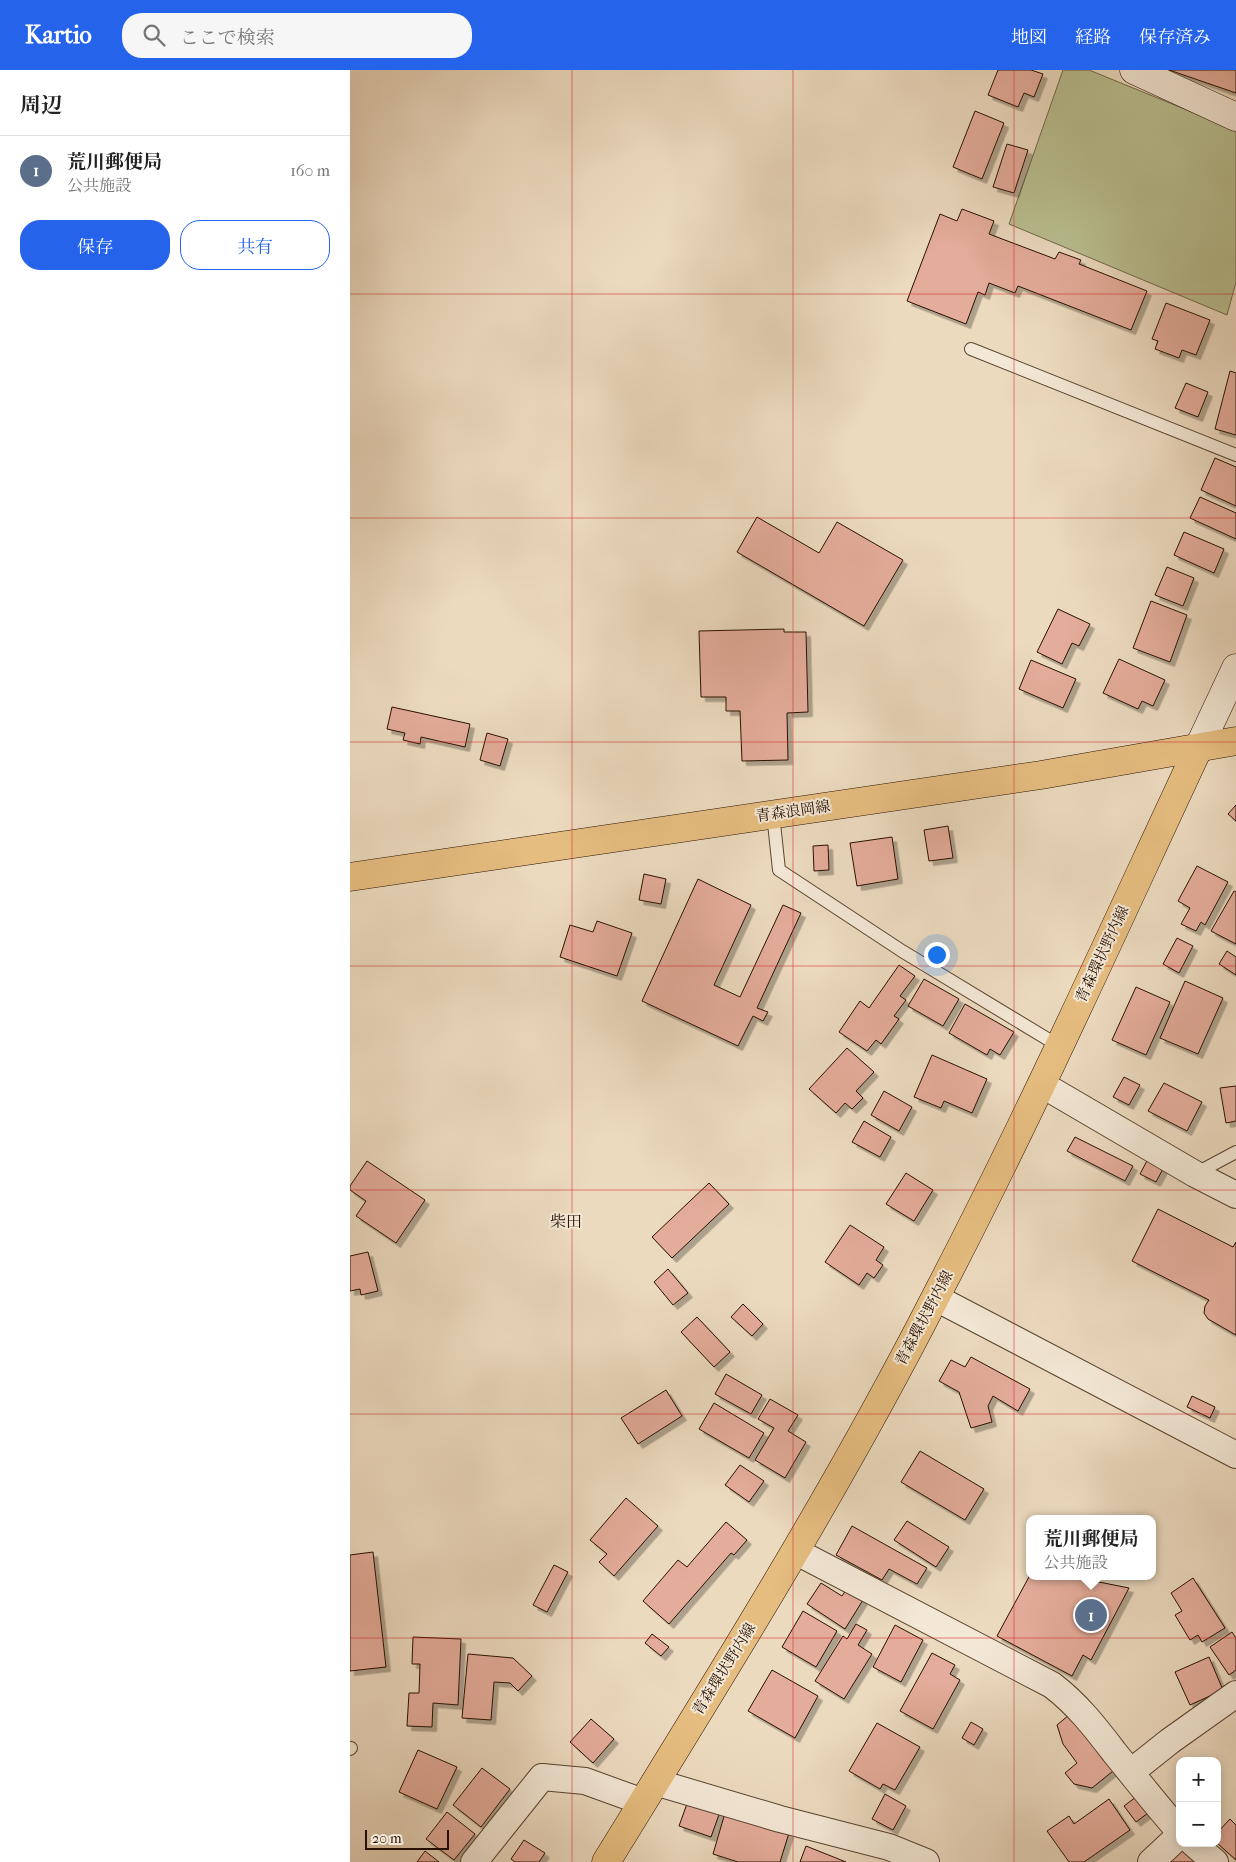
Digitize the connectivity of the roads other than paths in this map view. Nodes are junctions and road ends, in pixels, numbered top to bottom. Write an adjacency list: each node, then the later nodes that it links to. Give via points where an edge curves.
1 (1134, 70): 2 (street)
2 (1236, 118)
3 (971, 349): 4 (lane)
4 (1236, 455)
5 (1236, 668): 7 (street)
6 (1236, 741): 7 (main road, 青森浪岡線)
7 (1198, 749): 8 (main road, 青森浪岡線); 10 (main road, 青森環状野内線)
8 (774, 814): 9 (main road, 青森浪岡線); 10 (lane, via 779,870 902,951)
9 (350, 877)
10 (1059, 1046): 11 (main road, 青森環状野内線)
11 (1041, 1084): 13 (street); 15 (main road, 青森環状野内線)
12 (1236, 1152): 13 (lane)
13 (1195, 1174): 14 (street)
14 (1236, 1195)
15 (936, 1298): 16 (street); 17 (main road, 青森環状野内線)
16 (1236, 1455)
17 (795, 1551): 19 (street, via 1052,1684 1070,1698); 20 (main road, 青森環状野内線)
18 (1236, 1694): 19 (street)
19 (1131, 1772): 21 (street)
20 (649, 1792): 24 (street, via 542,1777); 25 (main road, 青森環状野内線); 26 (street, via 780,1819 889,1847)
21 (1176, 1828)
22 (1176, 1837): 27 (street)
23 (1198, 1847): 28 (street)
24 (474, 1862)
25 (606, 1862)
26 (926, 1862)
27 (1150, 1862)
28 (1216, 1862)

